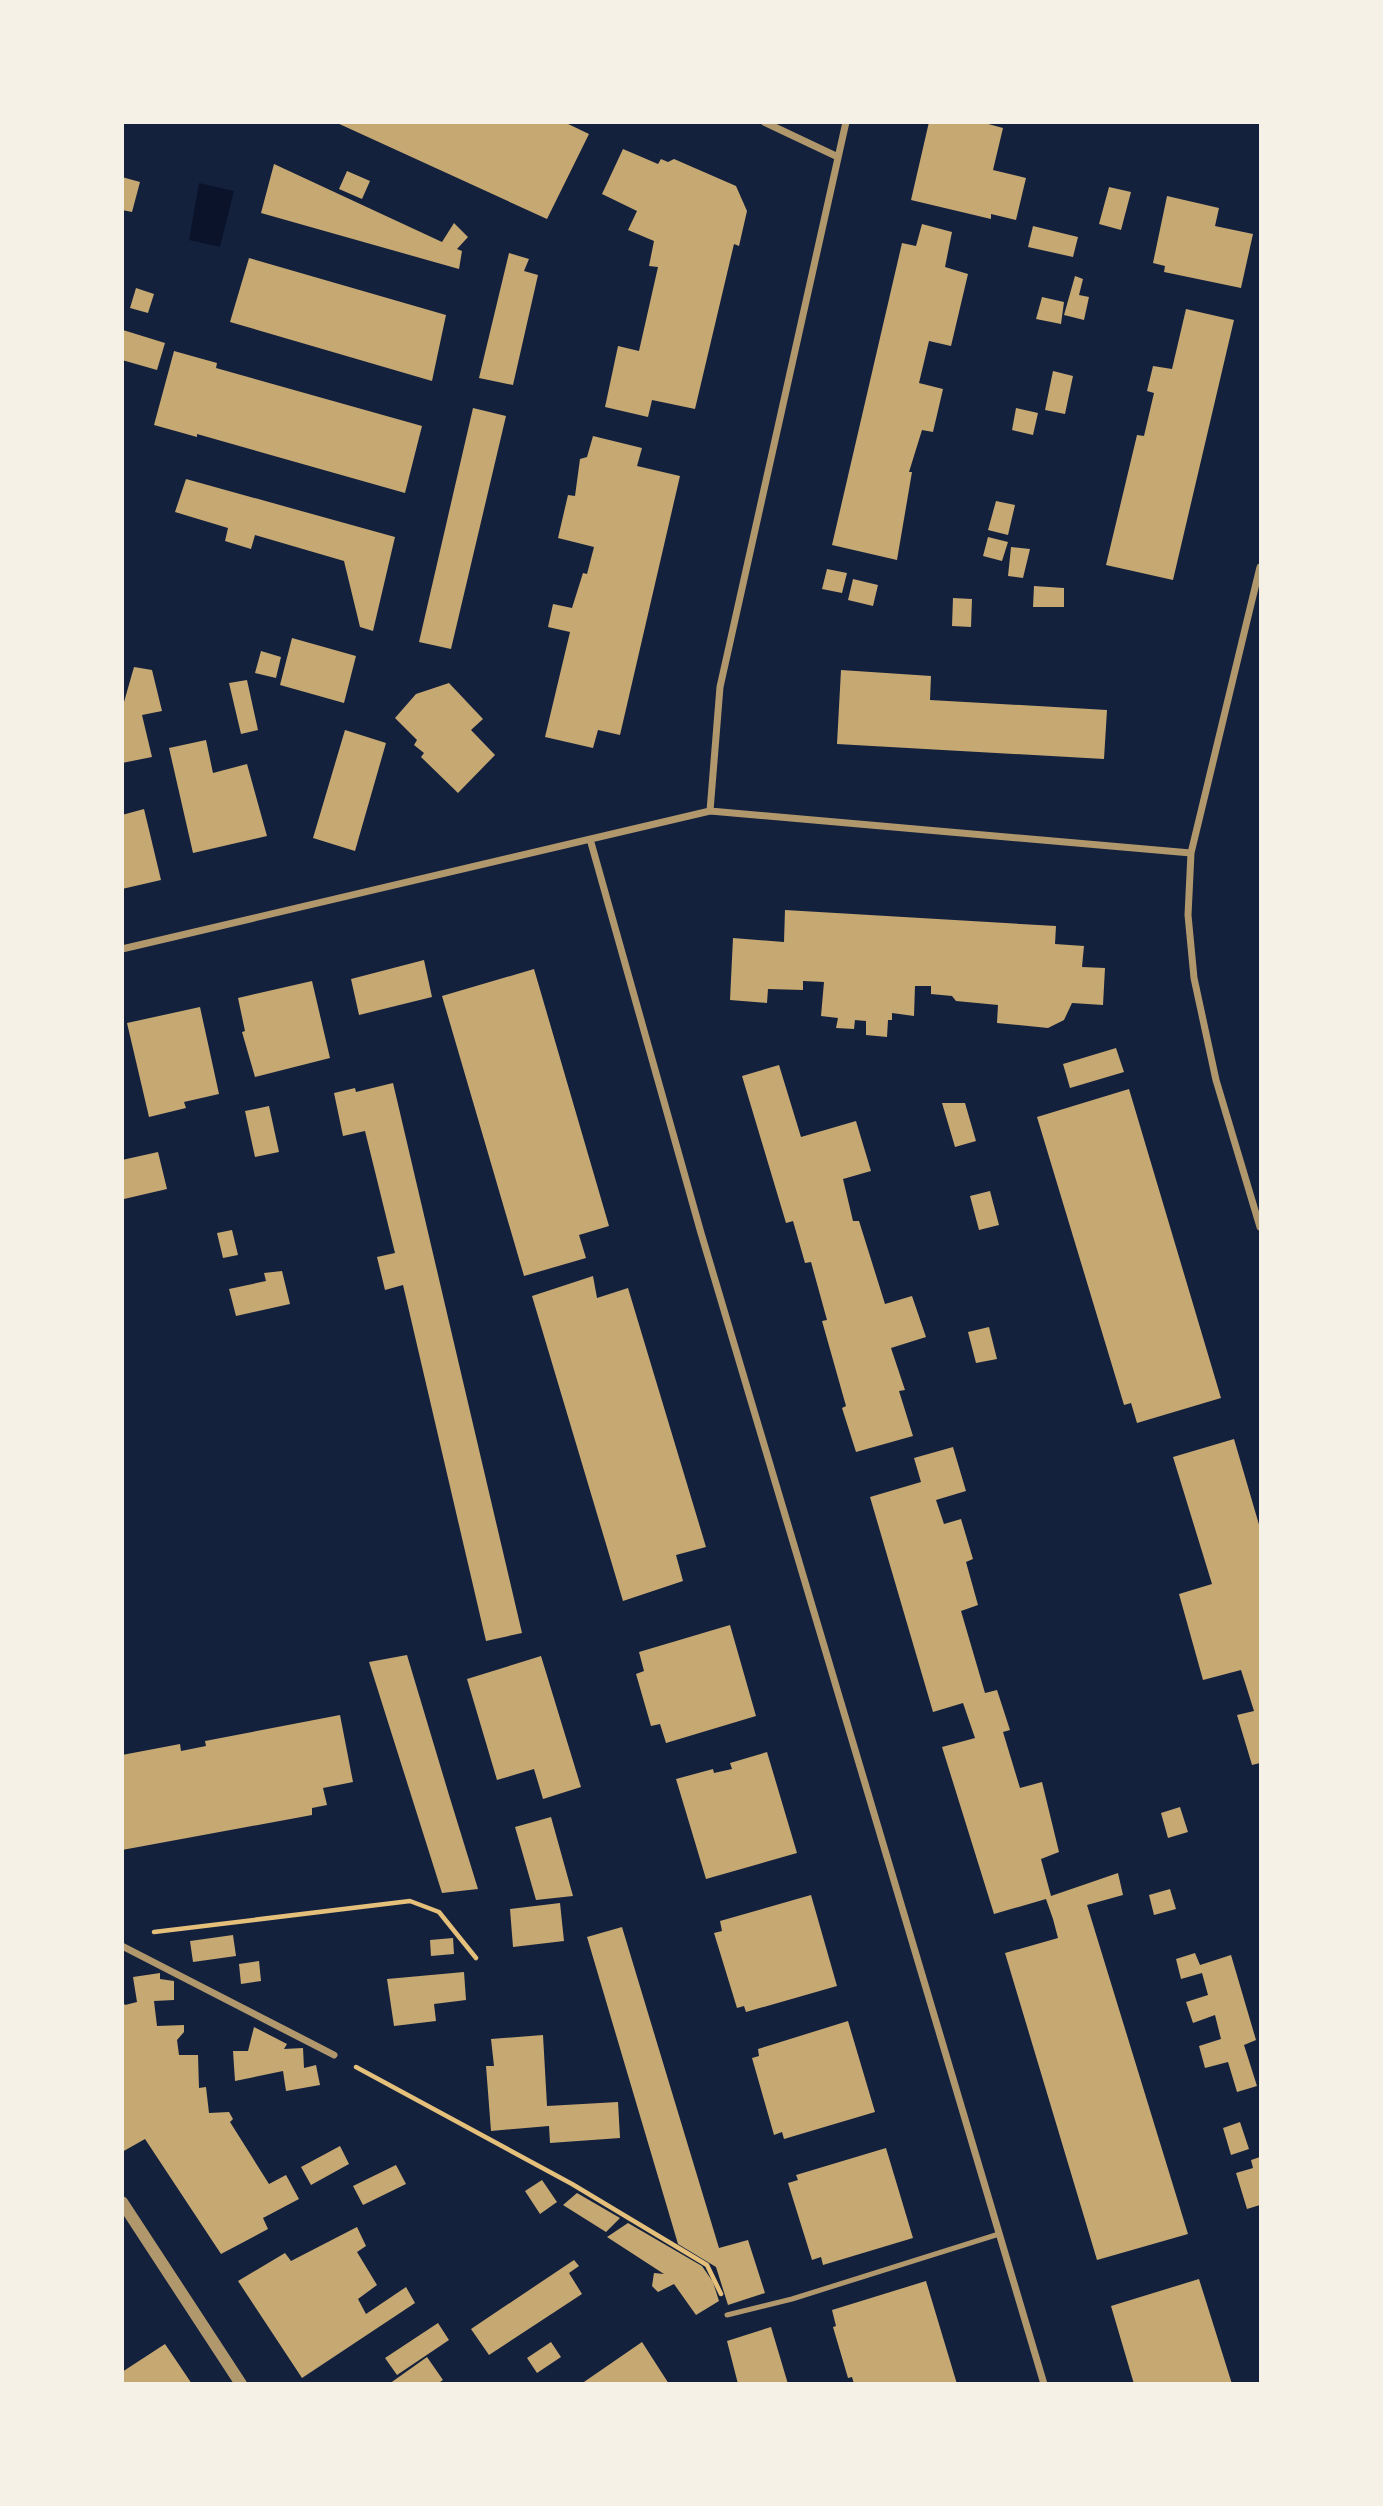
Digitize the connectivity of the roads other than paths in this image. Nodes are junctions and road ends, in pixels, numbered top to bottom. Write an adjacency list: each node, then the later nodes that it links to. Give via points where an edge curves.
1 (764, 122): 3 (street)
2 (846, 122): 3 (street)
3 (838, 157): 5 (street, via 720,687)
4 (1261, 567): 7 (street)
5 (710, 811): 6 (street); 7 (street)
6 (590, 839): 8 (street); 13 (street, via 701,1233)
7 (1191, 853): 9 (street, via 1188,915 1194,978 1216,1080)
8 (122, 949)
9 (1261, 1227)
10 (122, 1946): 11 (street)
11 (334, 2055)
12 (123, 2203): 15 (street)
13 (999, 2234): 14 (lane); 16 (street)
14 (727, 2315)
15 (241, 2384)
16 (1044, 2384)

